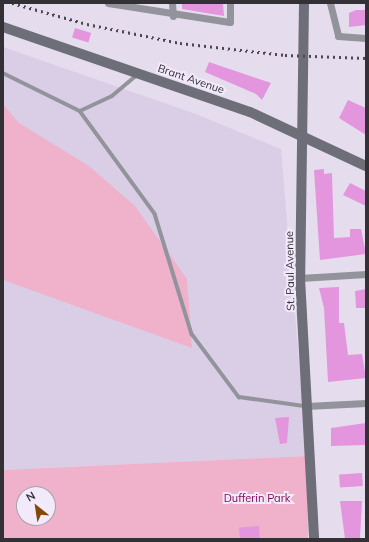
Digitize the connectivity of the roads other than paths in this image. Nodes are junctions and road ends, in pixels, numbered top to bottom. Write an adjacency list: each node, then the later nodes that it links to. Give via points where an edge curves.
1 (108, 3): 6 (street)
2 (172, 3): 6 (street)
3 (230, 3): 6 (street, via 230,22)
4 (304, 3): 12 (main road, St. Paul Avenue)
5 (330, 3): 8 (street, via 338,36)
6 (173, 16)
7 (3, 27): 10 (main road, Brant Avenue)
8 (366, 38)
9 (3, 73): 11 (lane)
10 (139, 73): 11 (lane, via 112,96); 12 (main road, Brant Avenue)
11 (80, 111): 17 (lane, via 155,214 192,334 239,397)
12 (302, 134): 13 (main road, Brant Avenue); 15 (main road, St. Paul Avenue)
13 (366, 166)
14 (366, 274): 15 (street)
15 (300, 278): 17 (main road, St. Paul Avenue)
16 (366, 403): 17 (street)
17 (306, 406): 18 (main road, St. Paul Avenue)
18 (314, 539)

